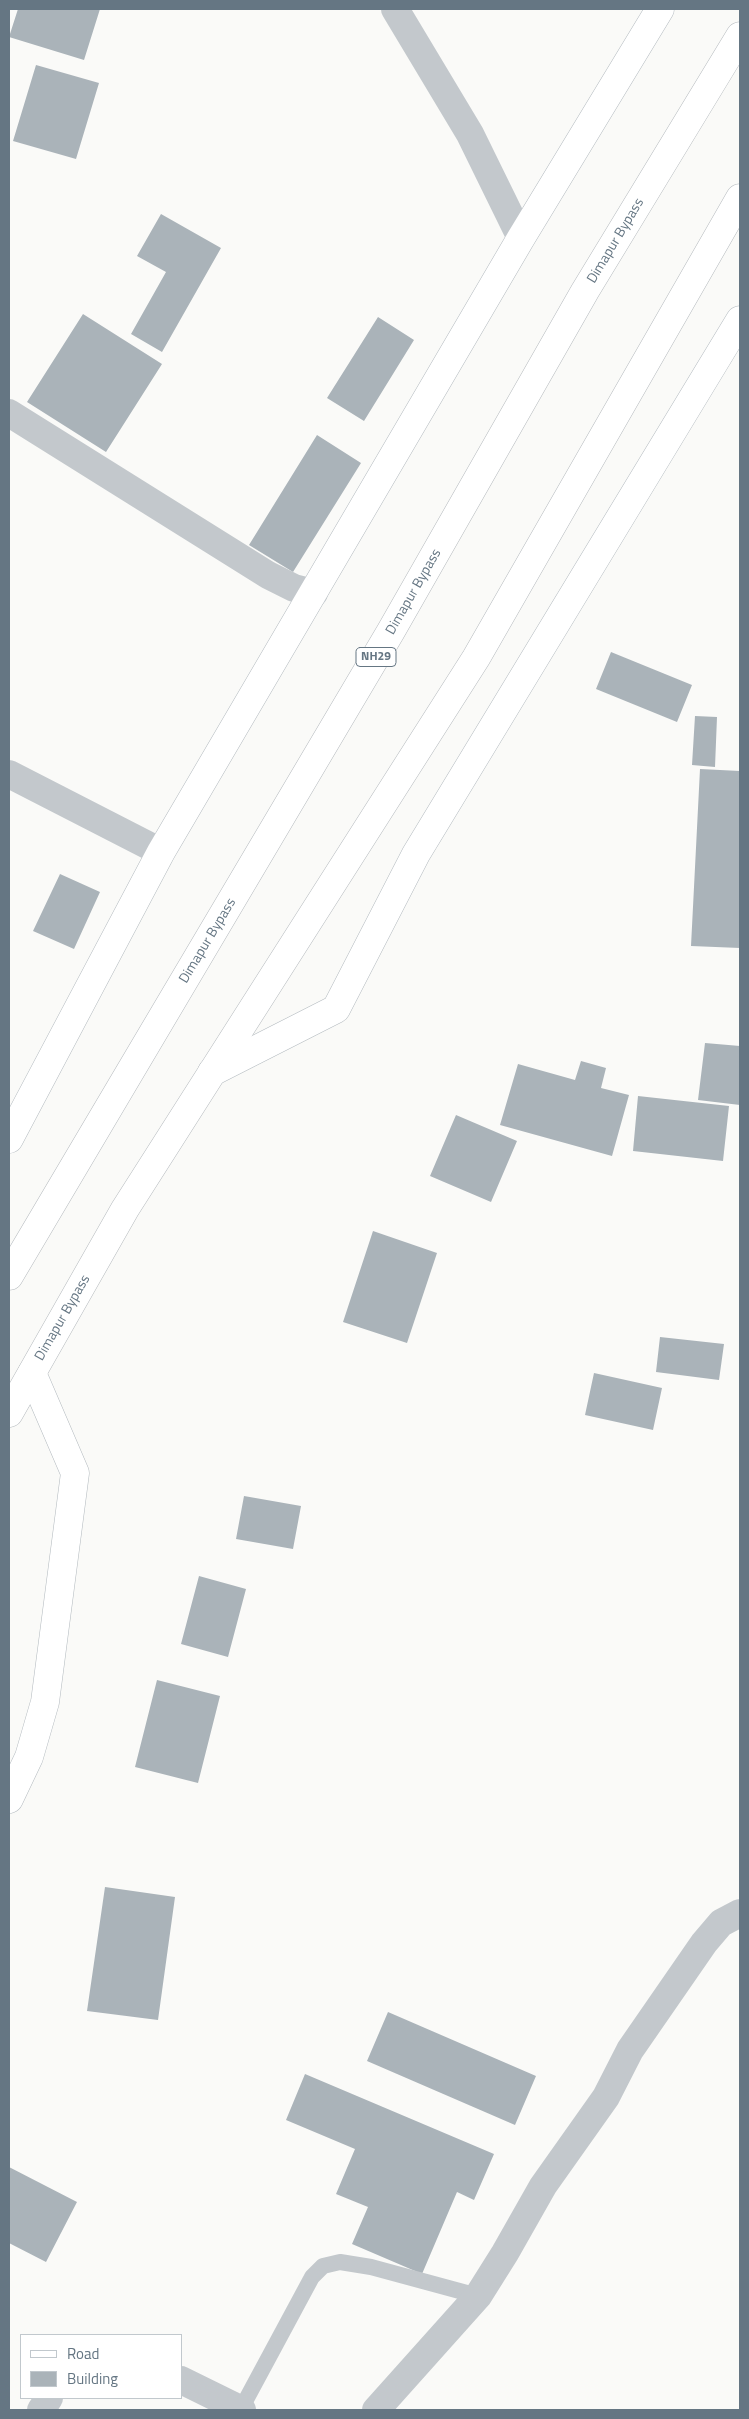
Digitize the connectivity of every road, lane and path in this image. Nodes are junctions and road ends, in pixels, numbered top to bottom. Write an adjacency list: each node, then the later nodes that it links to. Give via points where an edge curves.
1 (395, 9): 5 (street, via 470,134)
2 (660, 9): 5 (main road)
3 (740, 36): 13 (main road, Dimapur Bypass / NH29, via 585,291 392,631)
4 (740, 198): 11 (main road, Dimapur Bypass, via 476,658)
5 (521, 238): 8 (main road)
6 (740, 320): 11 (main road, via 416,854 336,1009)
7 (9, 413): 8 (street, via 268,575)
8 (314, 594): 10 (main road)
9 (9, 774): 10 (street)
10 (161, 852): 12 (main road)
11 (212, 1072): 14 (main road, Dimapur Bypass, via 125,1209)
12 (9, 1139)
13 (9, 1276)
14 (32, 1372): 15 (main road, Dimapur Bypass); 16 (main road, via 75,1473 45,1702 30,1757)
15 (9, 1413)
16 (9, 1799)
17 (740, 1913): 18 (street, via 720,1923 630,2050 606,2097 543,2186)
18 (478, 2296): 22 (lane, via 371,2267 340,2262 324,2266 312,2277); 23 (street)
19 (182, 2380): 22 (street)
20 (48, 2399): 21 (street)
21 (41, 2410)
22 (241, 2410)
23 (376, 2410)

